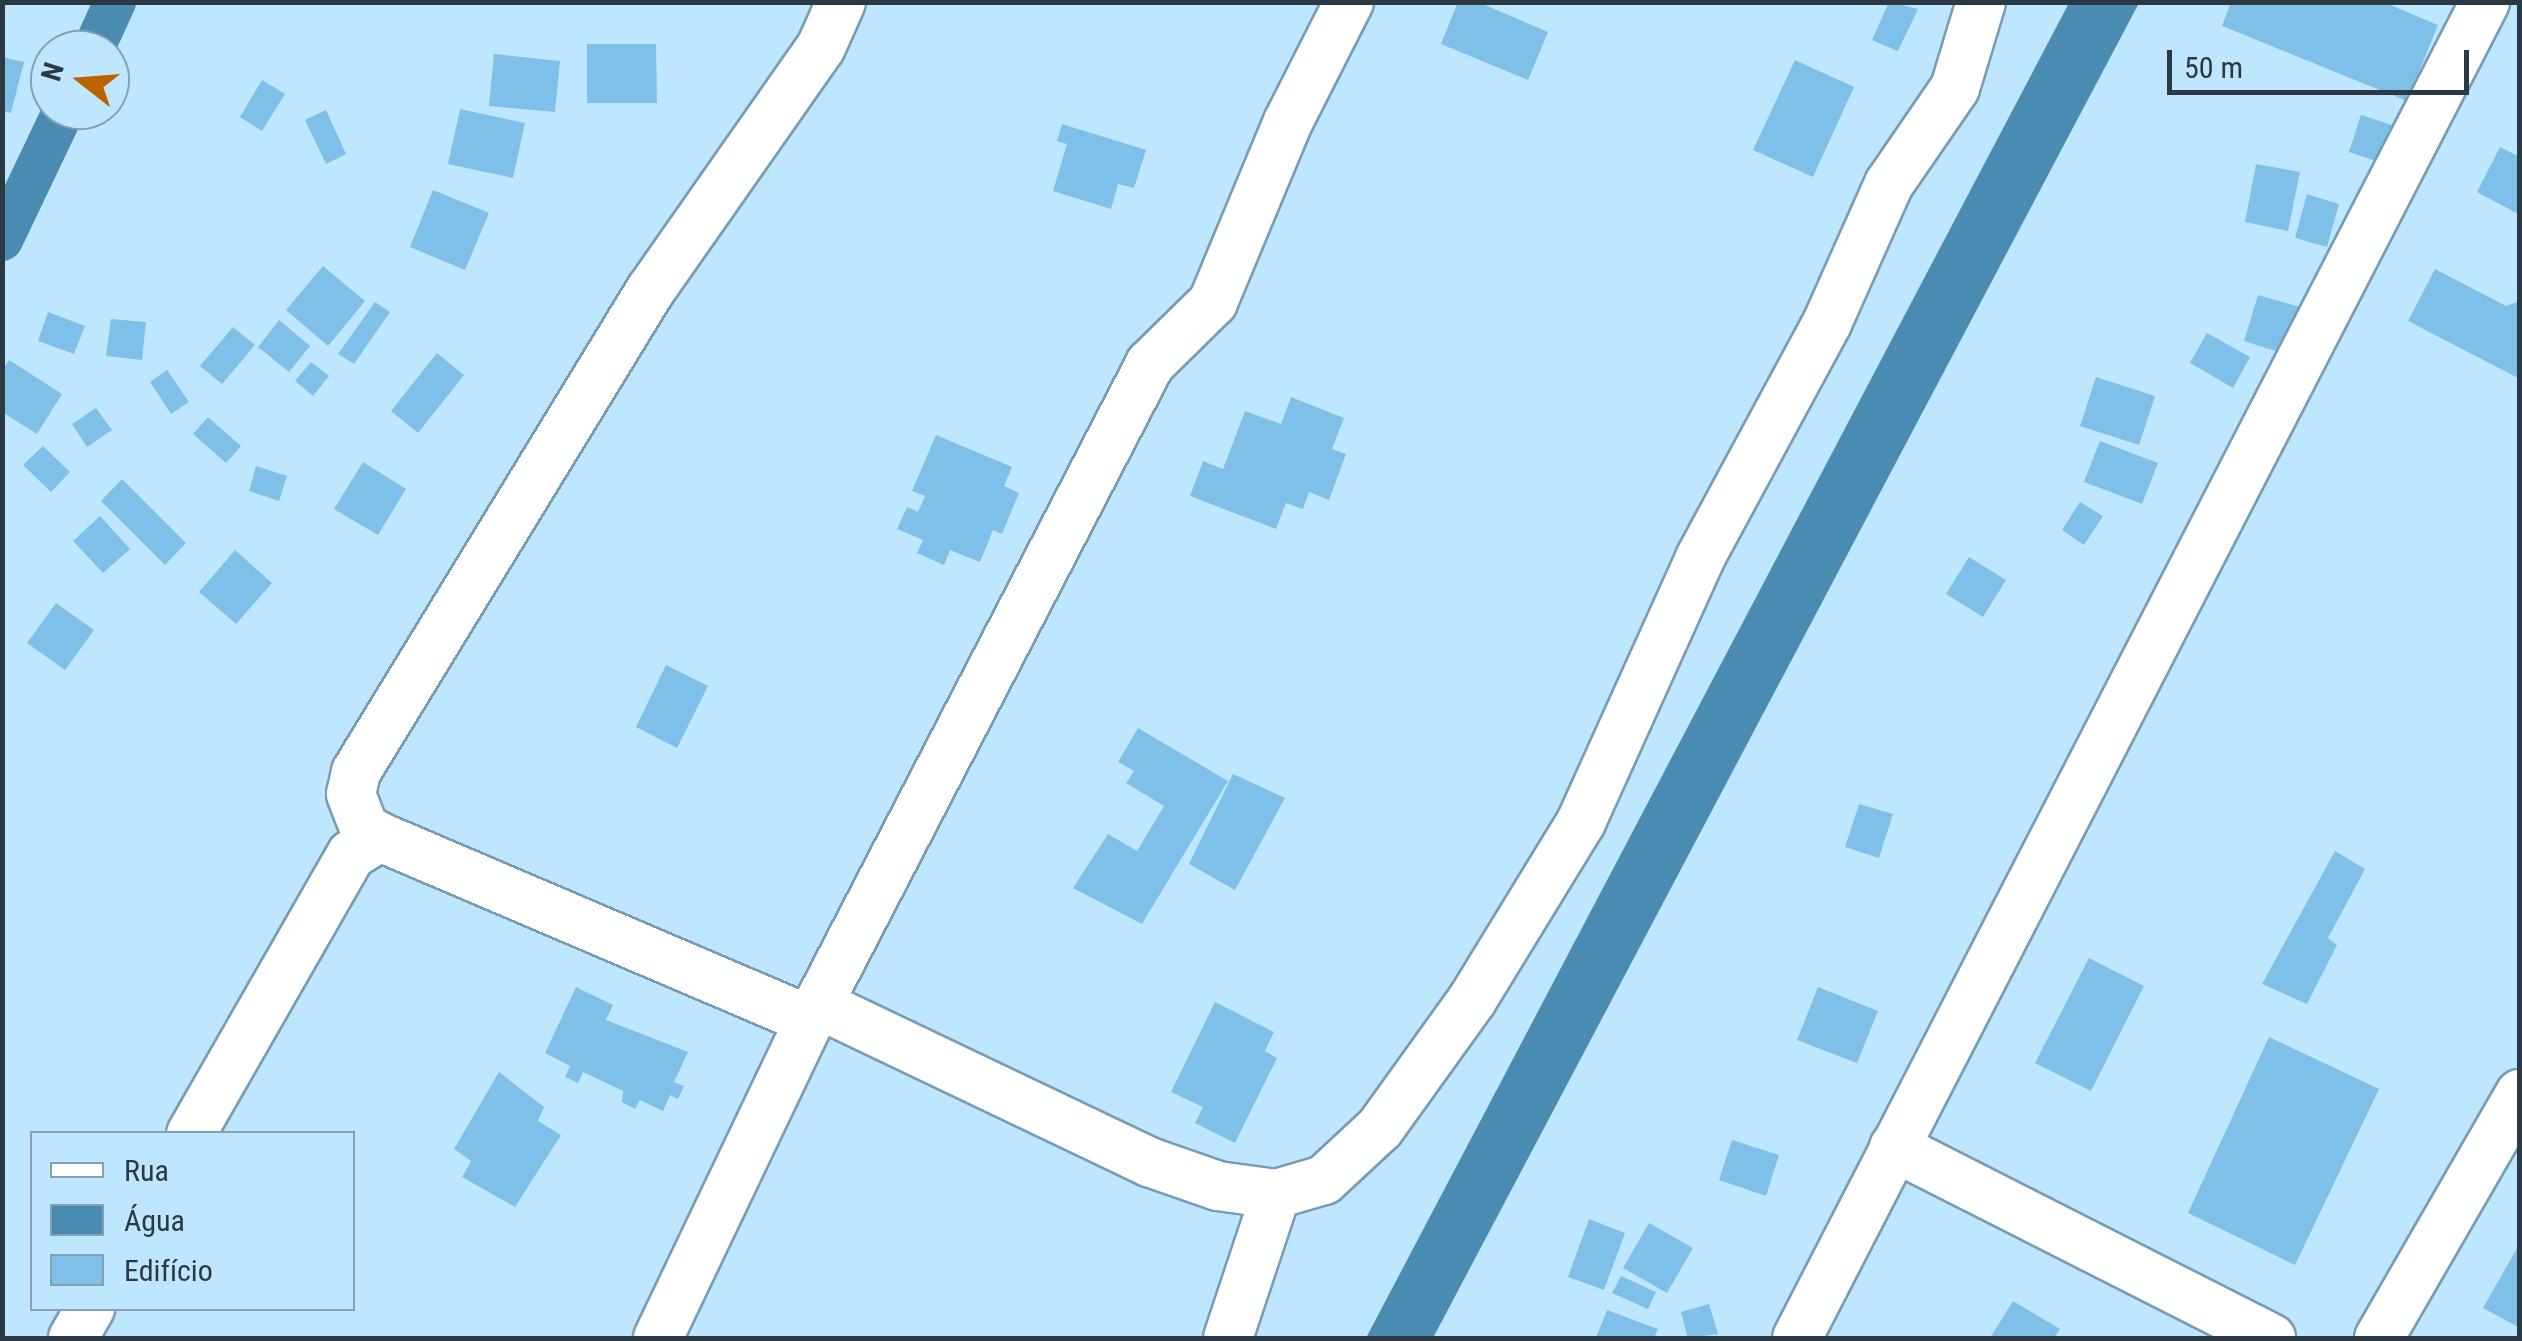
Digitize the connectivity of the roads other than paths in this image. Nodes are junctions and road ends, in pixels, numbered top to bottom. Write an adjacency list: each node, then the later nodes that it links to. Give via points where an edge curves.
1 (841, 2): 5 (street, via 821,47 650,291 356,772 351,794 364,828)
2 (1349, 2): 6 (street, via 1288,122 1213,302 1150,364)
3 (1981, 2): 10 (street, via 1955,88 1888,184 1827,323 1700,558 1581,822 1472,1000 1380,1128 1324,1180)
4 (2485, 2): 9 (street)
5 (380, 837): 6 (street); 8 (street, via 351,855)
6 (815, 1012): 10 (street, via 1150,1162 1218,1186); 13 (street)
7 (2520, 1094): 17 (street)
8 (193, 1131)
9 (1894, 1147): 15 (street); 16 (street)
10 (1276, 1194): 14 (street)
11 (88, 1311): 12 (street)
12 (73, 1338)
13 (658, 1338)
14 (1228, 1338)
15 (1796, 1338)
16 (2271, 1338)
17 (2380, 1338)

